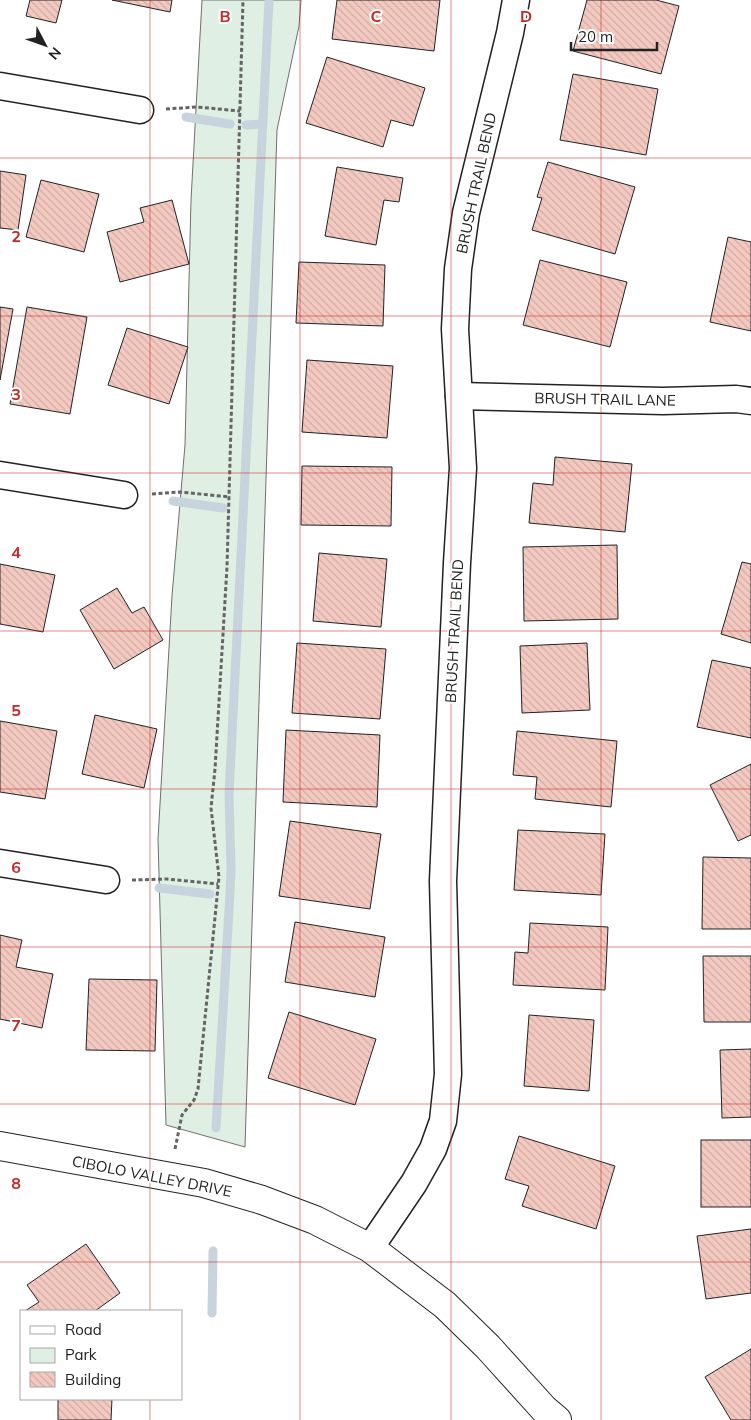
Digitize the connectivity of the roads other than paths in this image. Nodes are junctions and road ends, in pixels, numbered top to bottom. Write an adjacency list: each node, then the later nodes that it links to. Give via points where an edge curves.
1 (516, 0): 4 (street, BRUSH TRAIL BEND, via 466,213 458,269 455,329)
2 (0, 86): 3 (street)
3 (140, 110)
4 (459, 396): 5 (street, BRUSH TRAIL LANE); 11 (street, BRUSH TRAIL BEND, via 463,468 443,881 448,1074 443,1121 433,1149)
5 (751, 401)
6 (0, 476): 7 (street)
7 (124, 496)
8 (0, 863): 9 (street)
9 (106, 880)
10 (0, 1146): 11 (main road, CIBOLO VALLEY DRIVE, via 204,1183 314,1220)
11 (370, 1248): 12 (main road, CIBOLO VALLEY DRIVE, via 445,1305)
12 (556, 1420)

